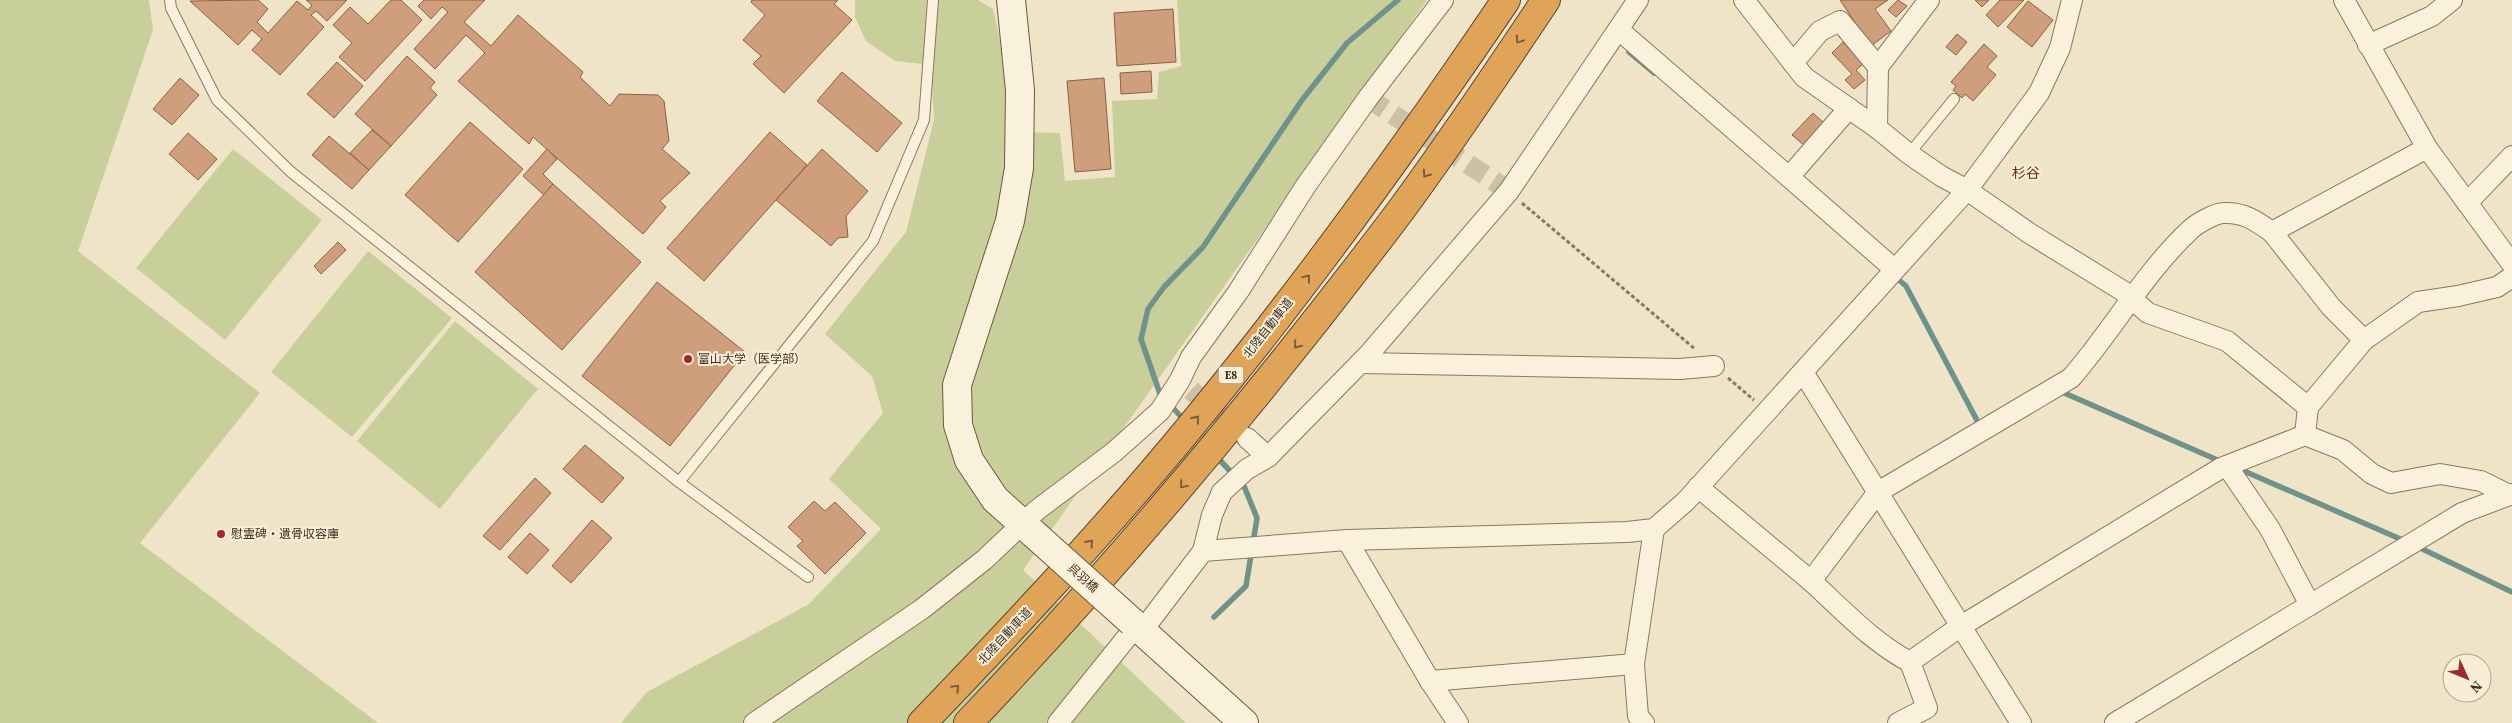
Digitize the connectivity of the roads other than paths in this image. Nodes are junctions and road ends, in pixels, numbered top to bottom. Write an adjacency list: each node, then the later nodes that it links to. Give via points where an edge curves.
1 (170, 0): 40 (lane, via 171,8 218,100 291,172)
2 (933, 0): 40 (lane, via 924,120 873,241)
3 (1011, 0): 44 (street, 呉羽橋, via 1020,90 1019,168 1010,221 957,385 958,425 969,460 995,499)
4 (1443, 0): 44 (street, via 1311,178 1238,292 1190,357 1185,385 1114,452 1036,510)
5 (1506, 0): 57 (highway, 北陸自動車道 / E8, one-way to 5, via 1102,530 1195,421 1370,195)
6 (1546, 0): 58 (highway, E8, one-way to 58, via 1396,216 1302,339 1128,549)
7 (1638, 0): 13 (street)
8 (1744, 0): 15 (street)
9 (1929, 0): 16 (street)
10 (2072, 0): 24 (street, via 2060,48 2039,93)
11 (2344, 0): 14 (street)
12 (2452, 0): 14 (street, via 2432,16)
13 (1619, 30): 23 (street); 32 (street, via 1509,191)
14 (2368, 45): 20 (street)
15 (1793, 63): 16 (street, via 1820,31 1840,21); 18 (street, via 1804,77)
16 (1878, 67): 19 (street)
17 (1954, 99): 21 (lane)
18 (1849, 108): 19 (street); 23 (street)
19 (1877, 128): 21 (street)
20 (2427, 148): 25 (street); 26 (street)
21 (1909, 154): 24 (street)
22 (2512, 156): 25 (street)
23 (1790, 176): 28 (street)
24 (1967, 190): 28 (street); 30 (street, via 2029,234)
25 (2467, 203): 27 (street)
26 (2272, 232): 30 (street, via 2248,215 2222,212 2192,228); 31 (street, via 2331,306)
27 (2512, 264)
28 (1894, 268): 34 (street)
29 (2512, 277): 31 (street, via 2496,286 2418,302)
30 (2132, 298): 35 (street, via 2148,313 2227,341); 42 (street, via 2071,378)
31 (2364, 340): 35 (street)
32 (1360, 363): 33 (street, via 1680,369); 38 (street)
33 (1714, 366)
34 (1803, 372): 41 (street); 42 (street)
35 (2308, 407): 36 (street)
36 (2305, 435): 39 (street); 43 (street, via 2343,450 2372,474 2391,483 2440,474 2481,481)
37 (1247, 438): 38 (street)
38 (1268, 457): 47 (street, via 1247,468 1222,492 1212,515)
39 (2227, 466): 50 (street, via 2270,529); 52 (street)
40 (679, 482): 48 (lane)
41 (1698, 487): 45 (street); 49 (street)
42 (1878, 492): 49 (street); 52 (street)
43 (2510, 495): 50 (street, via 2462,513)
44 (1028, 529): 51 (street, 呉羽橋, bridge); 56 (street, via 922,609)
45 (1654, 529): 46 (street); 54 (street)
46 (1347, 540): 47 (street); 55 (street)
47 (1204, 550): 51 (street)
48 (808, 577)
49 (1811, 581): 53 (street, via 1862,628)
50 (2310, 605): 65 (street)
51 (1137, 626): 59 (street); 60 (street, 呉羽橋)
52 (1962, 626): 53 (street); 64 (street)
53 (1910, 662): 63 (street, via 1927,708)
54 (1634, 664): 55 (street); 62 (street, via 1638,716)
55 (1430, 681): 61 (street)
56 (754, 723)
57 (922, 723)
58 (968, 723)
59 (1058, 723)
60 (1244, 723)
61 (1458, 723)
62 (1644, 723)
63 (1898, 723)
64 (2021, 723)
65 (2115, 723)

